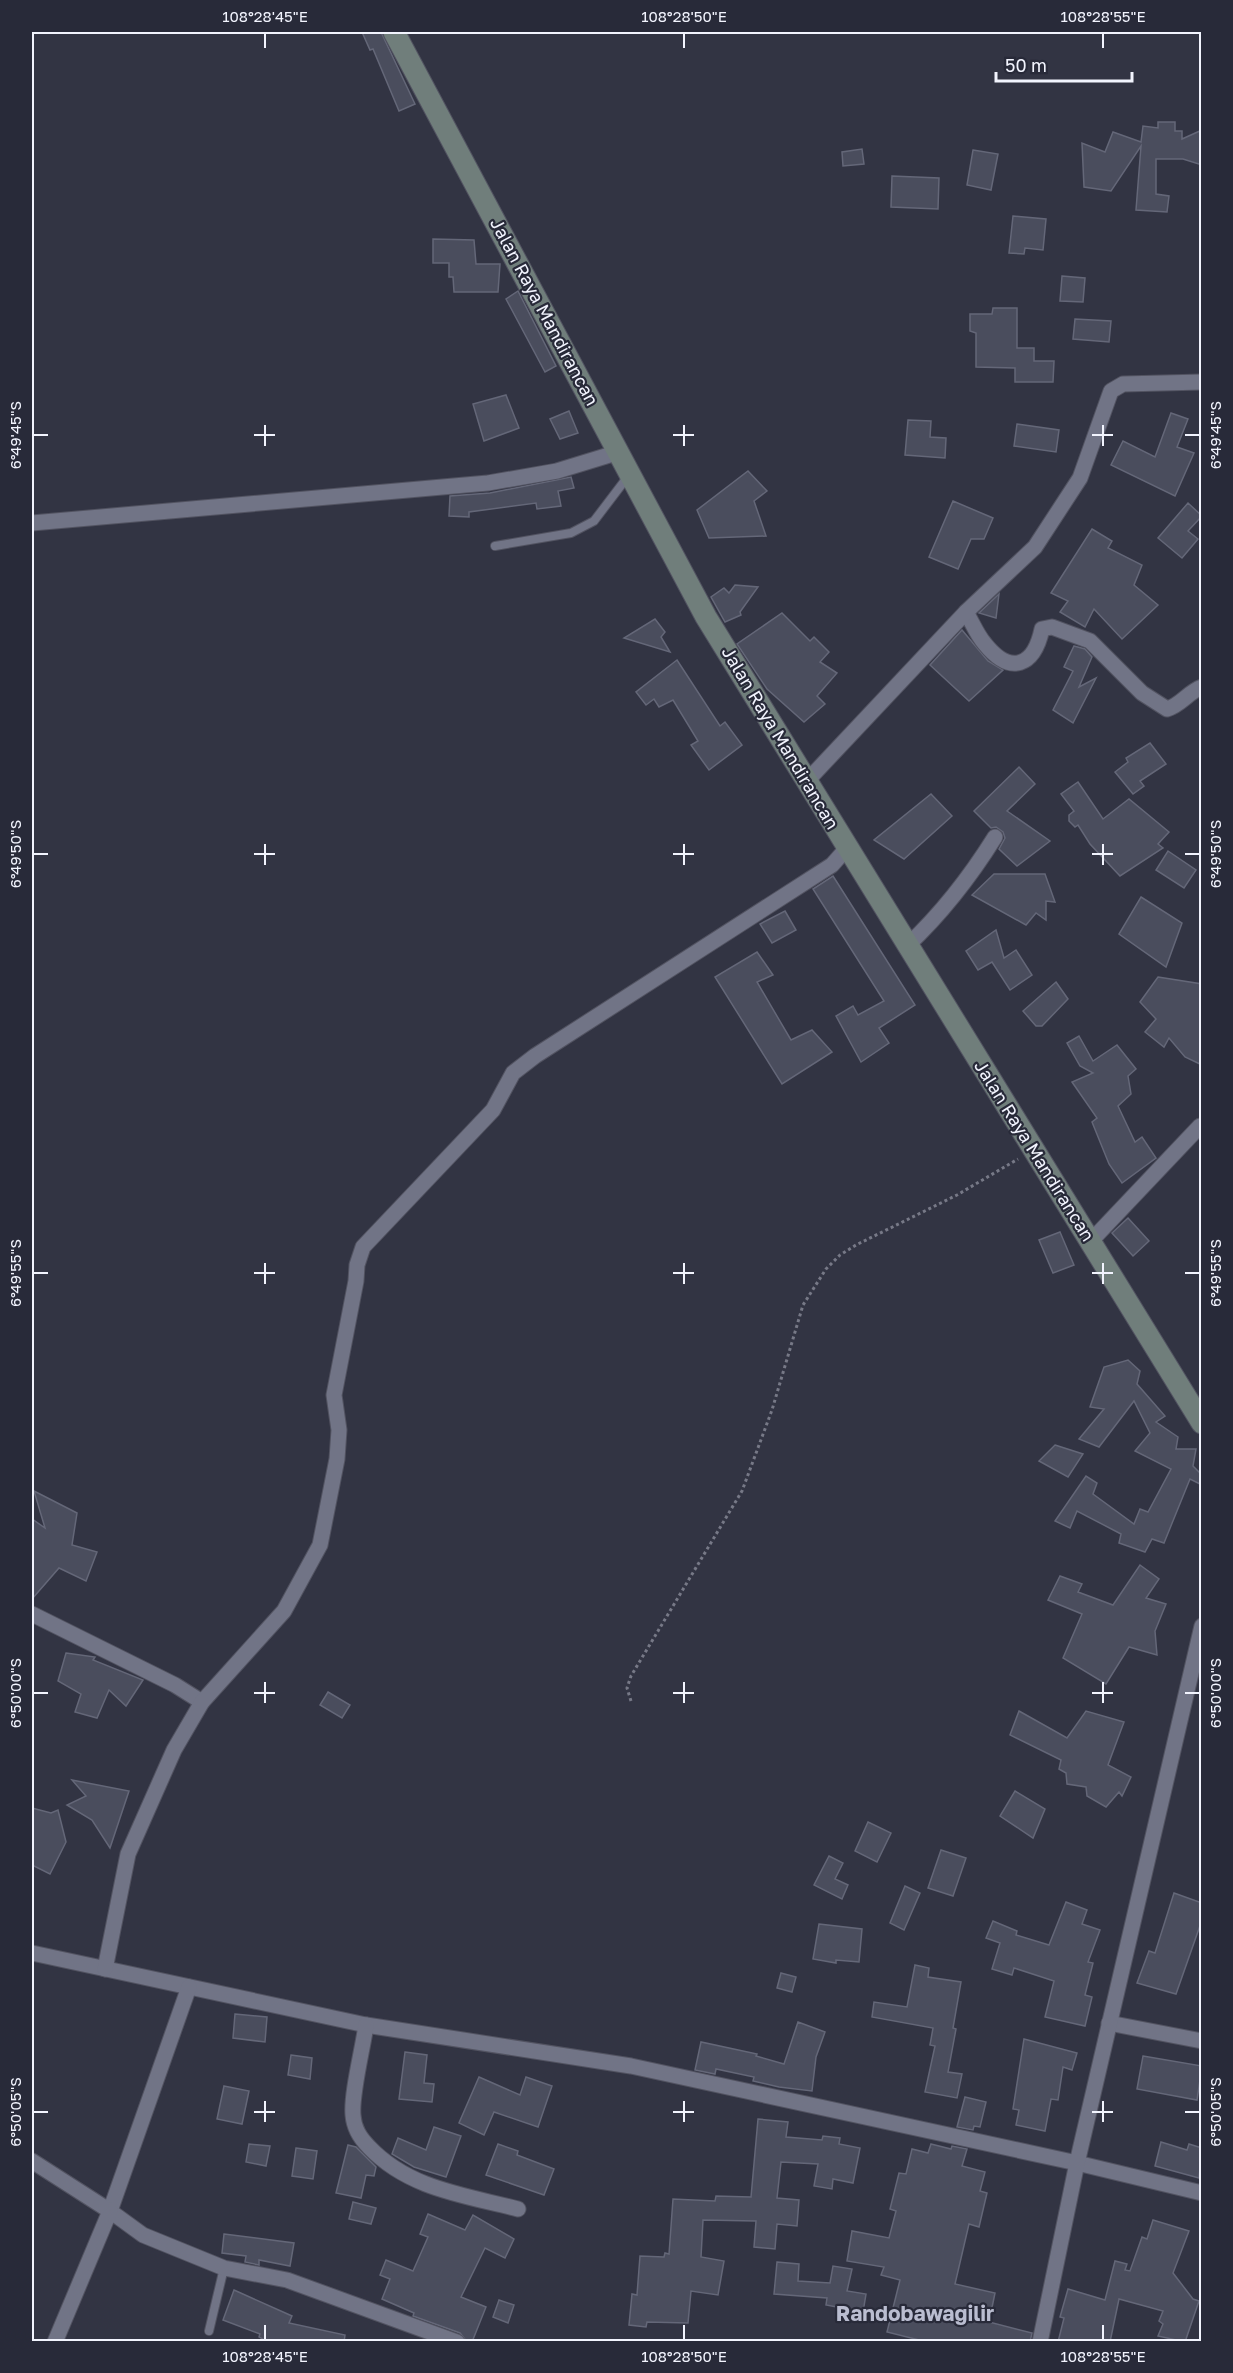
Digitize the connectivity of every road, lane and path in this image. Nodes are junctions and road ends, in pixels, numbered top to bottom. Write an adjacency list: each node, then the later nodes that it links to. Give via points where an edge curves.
1 (394, 32): 3 (street, Jalan Raya Mandirancan)
2 (1202, 382): 7 (street, via 1123,384 1111,391 1080,478 1035,547)
3 (619, 452): 4 (street, Jalan Raya Mandirancan); 5 (street, via 557,471 488,483)
4 (630, 473): 6 (lane, via 594,521 571,533); 9 (street, Jalan Raya Mandirancan, via 706,617)
5 (32, 524)
6 (495, 546)
7 (966, 612): 8 (street, via 985,645 1005,662 1030,658 1038,649 1042,629 1052,627 1090,641 1142,693 1167,709 1191,690); 9 (street)
8 (1202, 687)
9 (806, 782): 11 (street, Jalan Raya Mandirancan)
10 (994, 837): 12 (street, via 975,870)
11 (847, 848): 12 (street, Jalan Raya Mandirancan); 20 (street, via 832,865 513,1074 493,1110 363,1247 334,1395 338,1449 320,1545 284,1611)
12 (908, 945): 14 (street, Jalan Raya Mandirancan)
13 (1200, 1126): 15 (street)
14 (1033, 1150): 15 (street, Jalan Raya Mandirancan); 19 (path, via 957,1195 856,1245 826,1269 803,1305 772,1410 742,1491 631,1676 627,1688)
15 (1089, 1242): 16 (street, Jalan Raya Mandirancan)
16 (1202, 1423)
17 (32, 1614): 20 (street)
18 (1202, 1626): 24 (street)
19 (631, 1701)
20 (202, 1702): 22 (street, via 174,1750 128,1854)
21 (32, 1953): 22 (street)
22 (105, 1970): 23 (street)
23 (189, 1987): 25 (street); 31 (street)
24 (1109, 2023): 26 (street); 28 (street)
25 (366, 2025): 28 (street, via 631,2066); 30 (street, via 353,2115 358,2135 388,2166 408,2178)
26 (1202, 2041)
27 (32, 2161): 31 (street)
28 (1077, 2163): 29 (street); 36 (street)
29 (1202, 2193)
30 (518, 2209)
31 (110, 2211): 32 (street, via 143,2235); 34 (street)
32 (224, 2268): 33 (lane); 35 (street, via 288,2280)
33 (209, 2331)
34 (55, 2342)
35 (457, 2342)
36 (1040, 2342)

